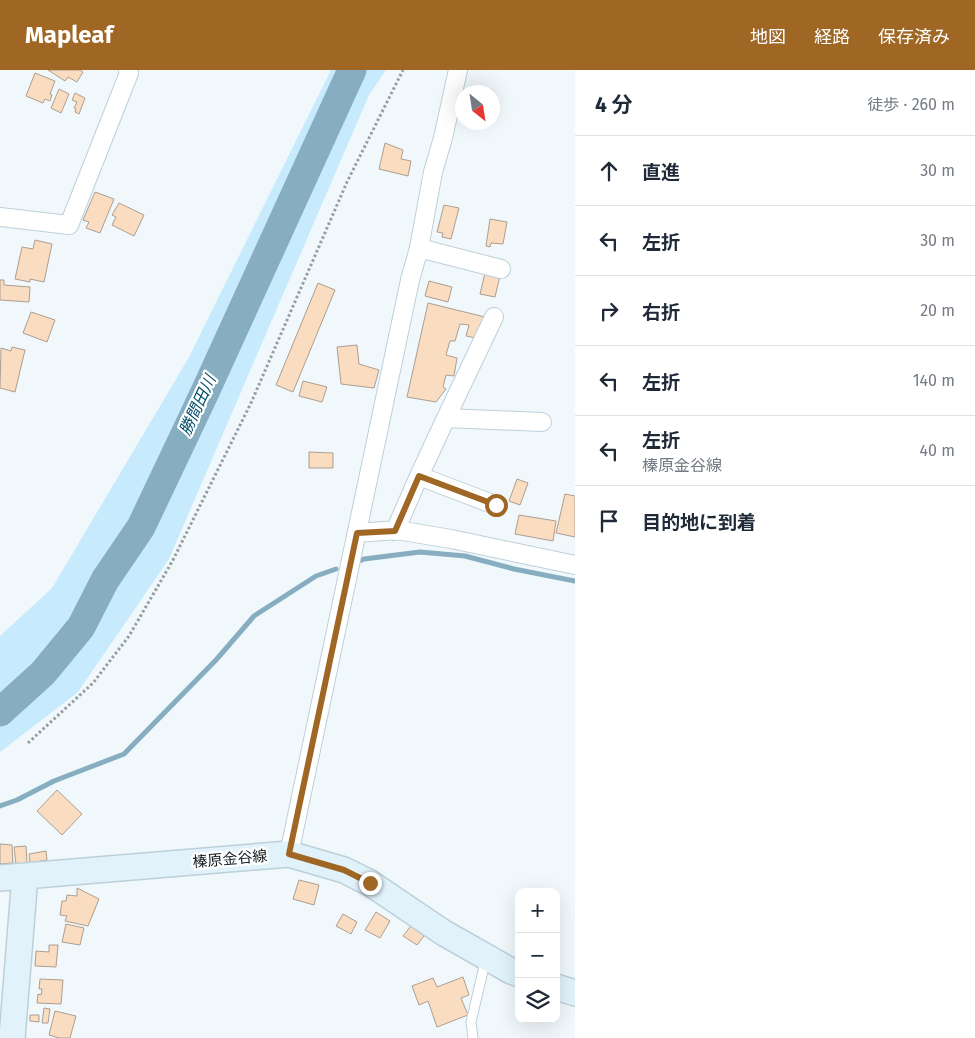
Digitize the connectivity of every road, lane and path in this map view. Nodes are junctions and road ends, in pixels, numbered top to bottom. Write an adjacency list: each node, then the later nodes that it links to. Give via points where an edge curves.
1 (128, 70): 4 (street, via 69,225)
2 (403, 70): 15 (path, via 346,182 252,403 173,560 129,636 93,683)
3 (458, 70): 5 (street, via 433,172)
4 (0, 217)
5 (420, 248): 6 (street); 13 (street, via 410,280)
6 (501, 269)
7 (494, 317): 8 (street)
8 (446, 418): 9 (street); 10 (street)
9 (542, 422)
10 (419, 476): 11 (street); 12 (street)
11 (496, 505)
12 (395, 531): 13 (street); 14 (street)
13 (357, 533): 16 (street)
14 (575, 565)
15 (28, 743)
16 (289, 854): 17 (main road, 榛原金谷線); 19 (main road, 榛原金谷線, via 344,870 370,883)
17 (25, 876): 18 (main road, 榛原金谷線); 23 (main road)
18 (0, 878)
19 (486, 957): 20 (main road, 榛原金谷線); 24 (lane, via 471,1022)
20 (515, 972)
21 (560, 988): 22 (main road)
22 (575, 993)
23 (12, 1038)
24 (473, 1038)

